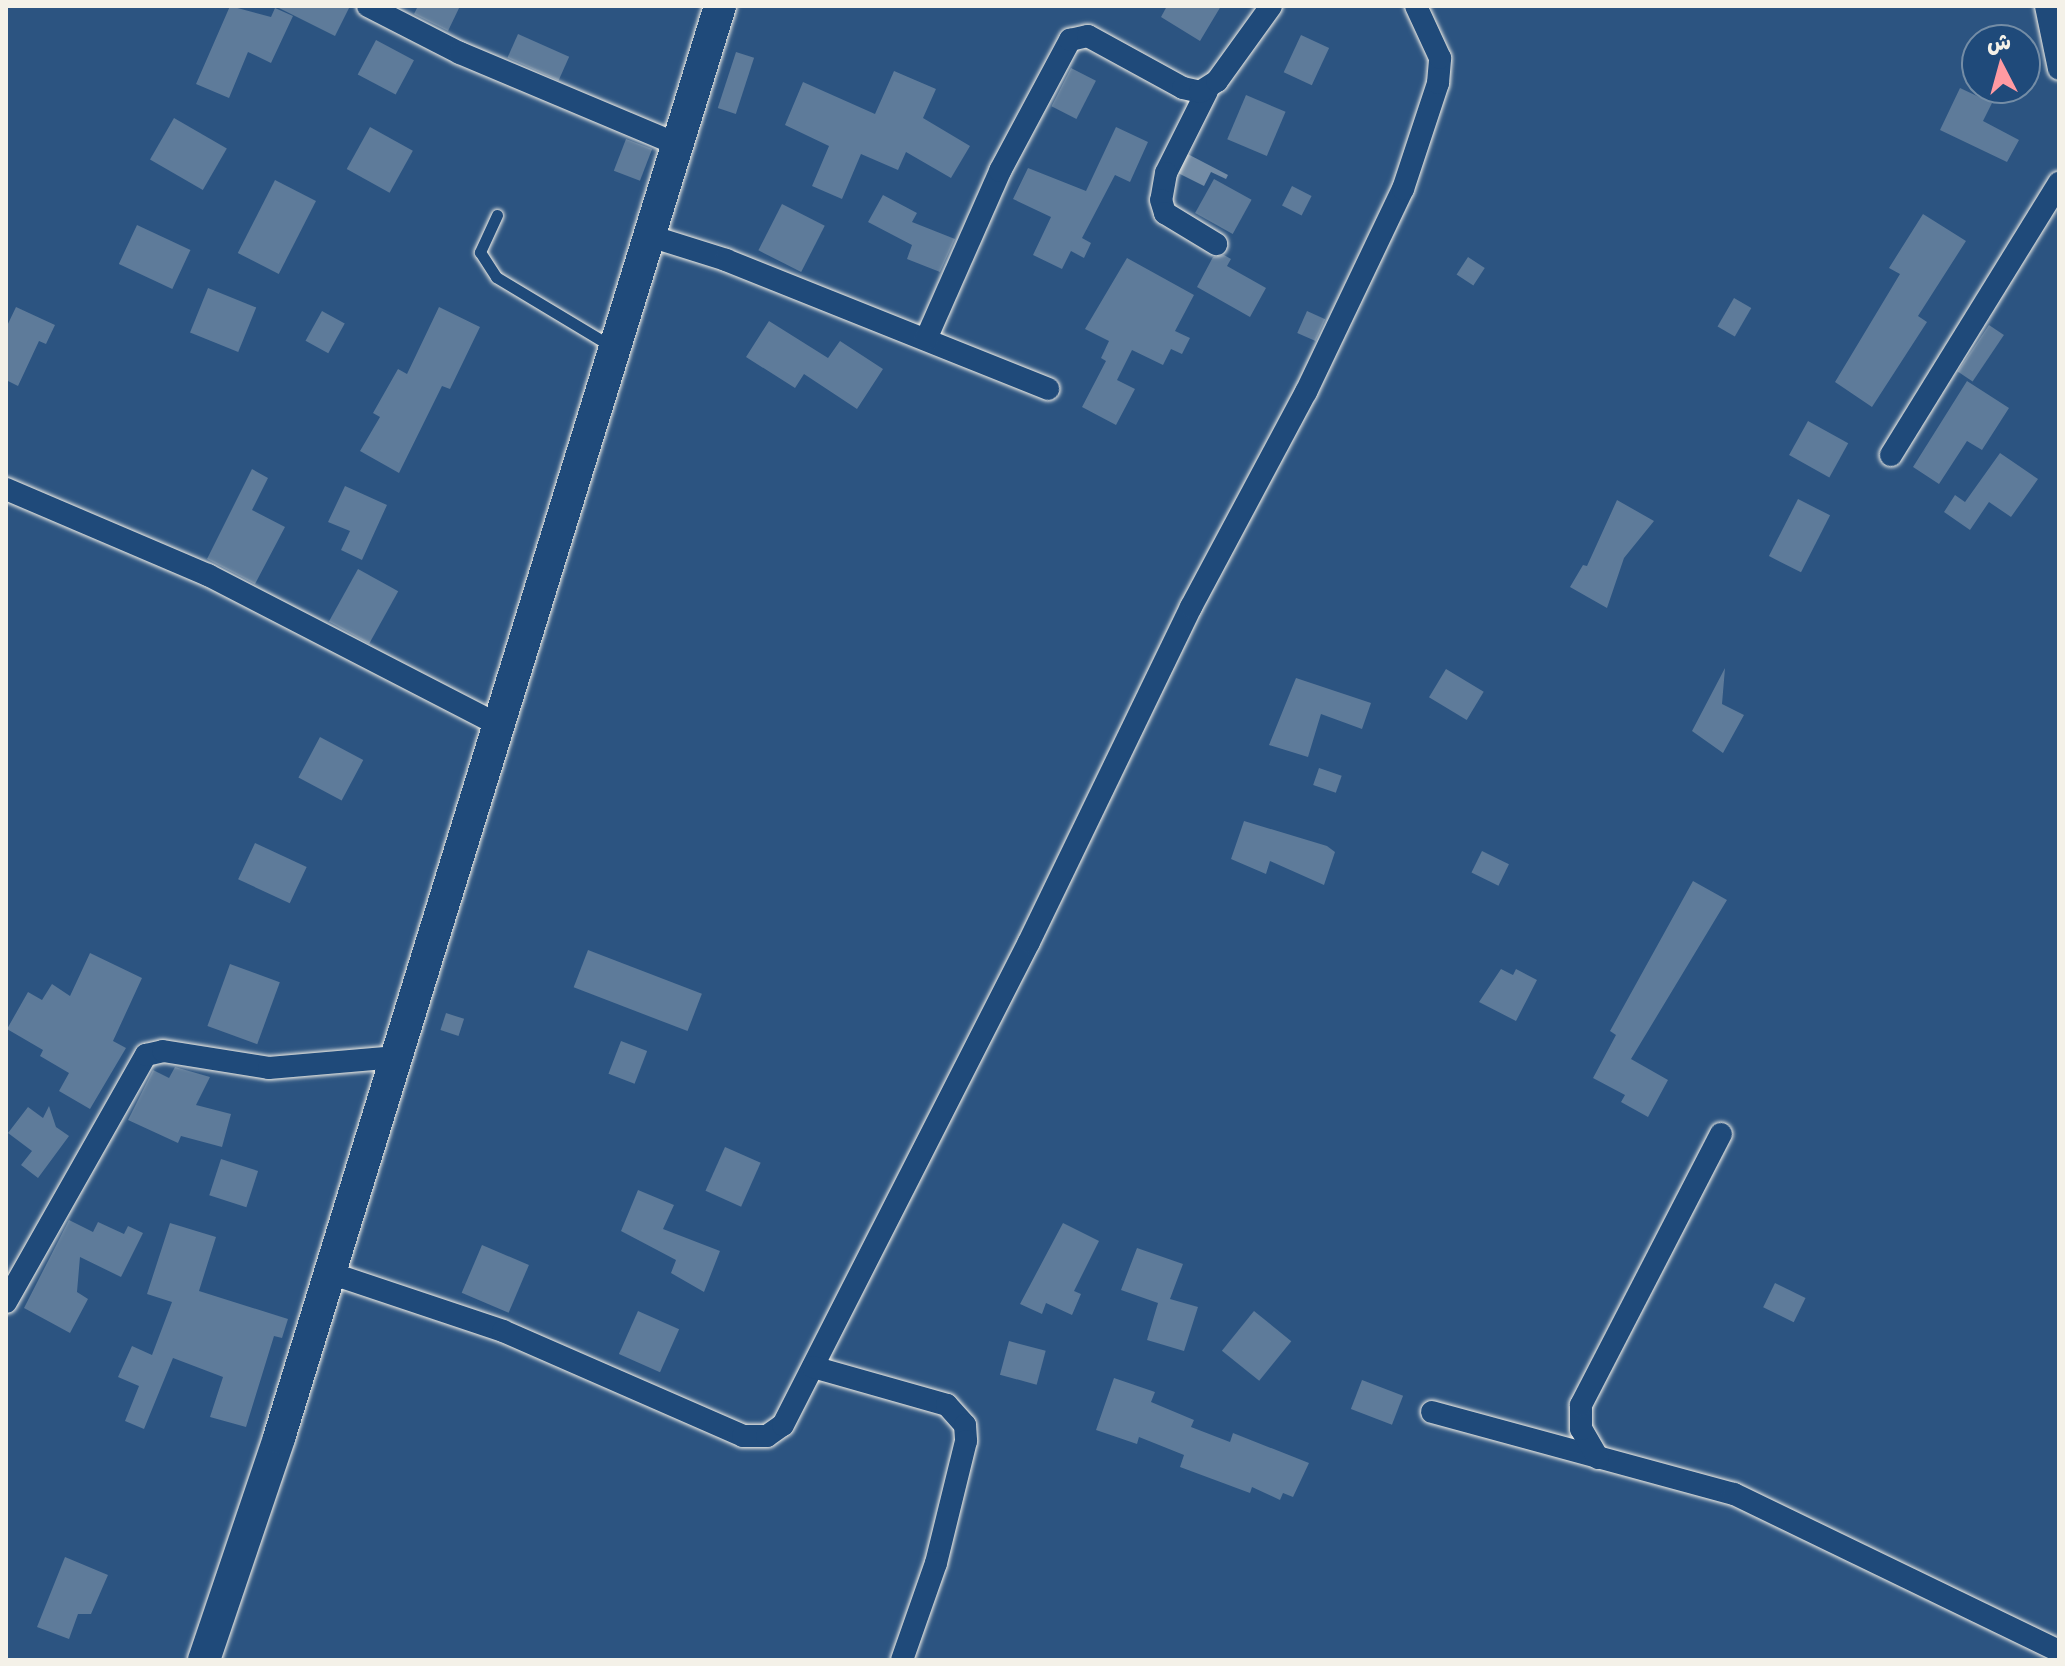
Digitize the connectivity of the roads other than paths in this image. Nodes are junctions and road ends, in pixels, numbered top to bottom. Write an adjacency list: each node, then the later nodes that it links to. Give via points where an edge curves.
1 (368, 6): 8 (street, via 460,53)
2 (720, 6): 8 (street)
3 (1271, 6): 7 (street)
4 (1416, 6): 23 (street, via 1440,58 1438,83 1403,189)
5 (2046, 6): 6 (street)
6 (2059, 69)
7 (1207, 91): 12 (street, via 1166,173 1161,200 1165,213); 13 (street, via 1183,88 1088,36 1070,40 1000,171)
8 (679, 145): 11 (street)
9 (2059, 183): 16 (street)
10 (497, 215): 14 (lane, via 480,252 496,277)
11 (650, 236): 13 (street, via 726,260); 14 (street)
12 (1216, 244)
13 (926, 339): 15 (street)
14 (612, 347): 18 (street)
15 (1048, 389)
16 (1891, 455)
17 (6, 489): 18 (street, via 208,575)
18 (499, 725): 19 (street)
19 (397, 1057): 21 (street); 22 (street, via 269,1068 163,1051 146,1055)
20 (1721, 1134): 25 (street, via 1581,1405 1581,1429)
21 (330, 1273): 23 (street, via 503,1331 743,1436 767,1436 783,1425); 27 (street)
22 (6, 1302)
23 (813, 1367): 28 (street, via 947,1405 965,1425 966,1441 936,1563)
24 (1432, 1412): 25 (street)
25 (1598, 1458): 26 (street, via 1688,1478 1775,1511)
26 (2059, 1651)
27 (204, 1660)
28 (902, 1660)

